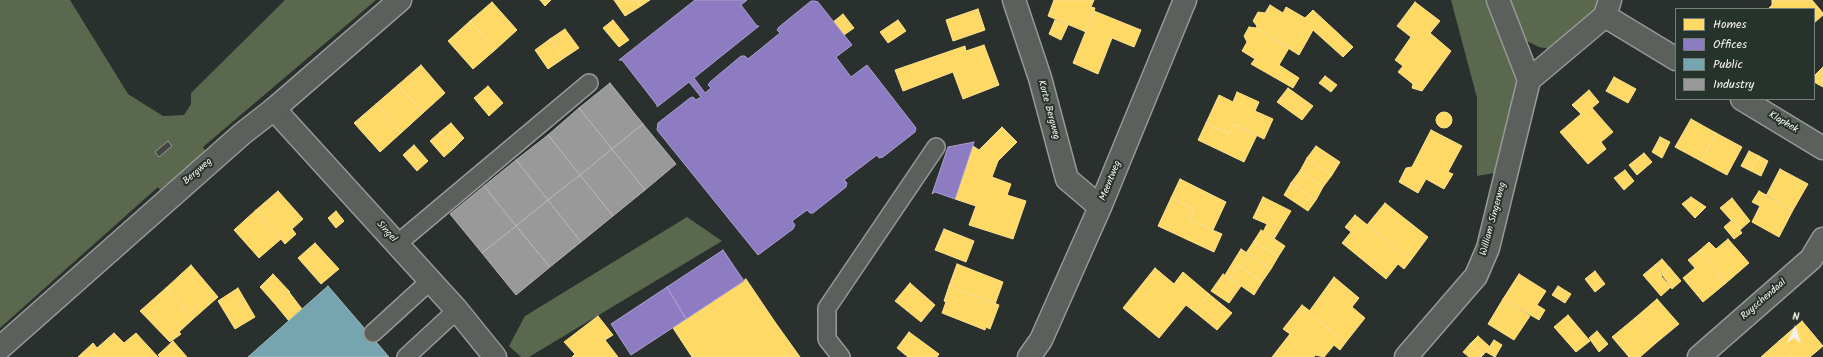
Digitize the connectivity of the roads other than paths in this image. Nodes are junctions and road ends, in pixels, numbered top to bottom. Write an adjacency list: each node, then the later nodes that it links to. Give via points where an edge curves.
1 (400, 0): 10 (street, Bergweg)
2 (1014, 0): 13 (street, Korte Bergweg, via 1040,78 1067,179)
3 (1185, 0): 13 (street, Meentweg)
4 (1498, 0): 7 (street)
5 (1608, 8): 6 (street); 7 (street)
6 (1675, 58)
7 (1529, 80): 24 (street, William Singerweg, via 1488,248 1476,276)
8 (589, 83): 15 (lane)
9 (1744, 100): 12 (street, Klaphek)
10 (274, 109): 15 (street, Singel); 19 (street, Bergweg, via 242,134)
11 (936, 147): 22 (lane, via 827,308 827,339)
12 (1823, 148)
13 (1100, 207): 23 (street, Meentweg, via 1041,340)
14 (1823, 239): 25 (street, Ruyschendaal, via 1812,259)
15 (397, 244): 16 (street, Singel)
16 (430, 281): 17 (street, Singel); 18 (lane)
17 (457, 310): 20 (lane); 21 (street, Singel)
18 (373, 333)
19 (0, 348)
20 (406, 357)
21 (495, 357)
22 (841, 357)
23 (1029, 357)
24 (1406, 357)
25 (1699, 357)

